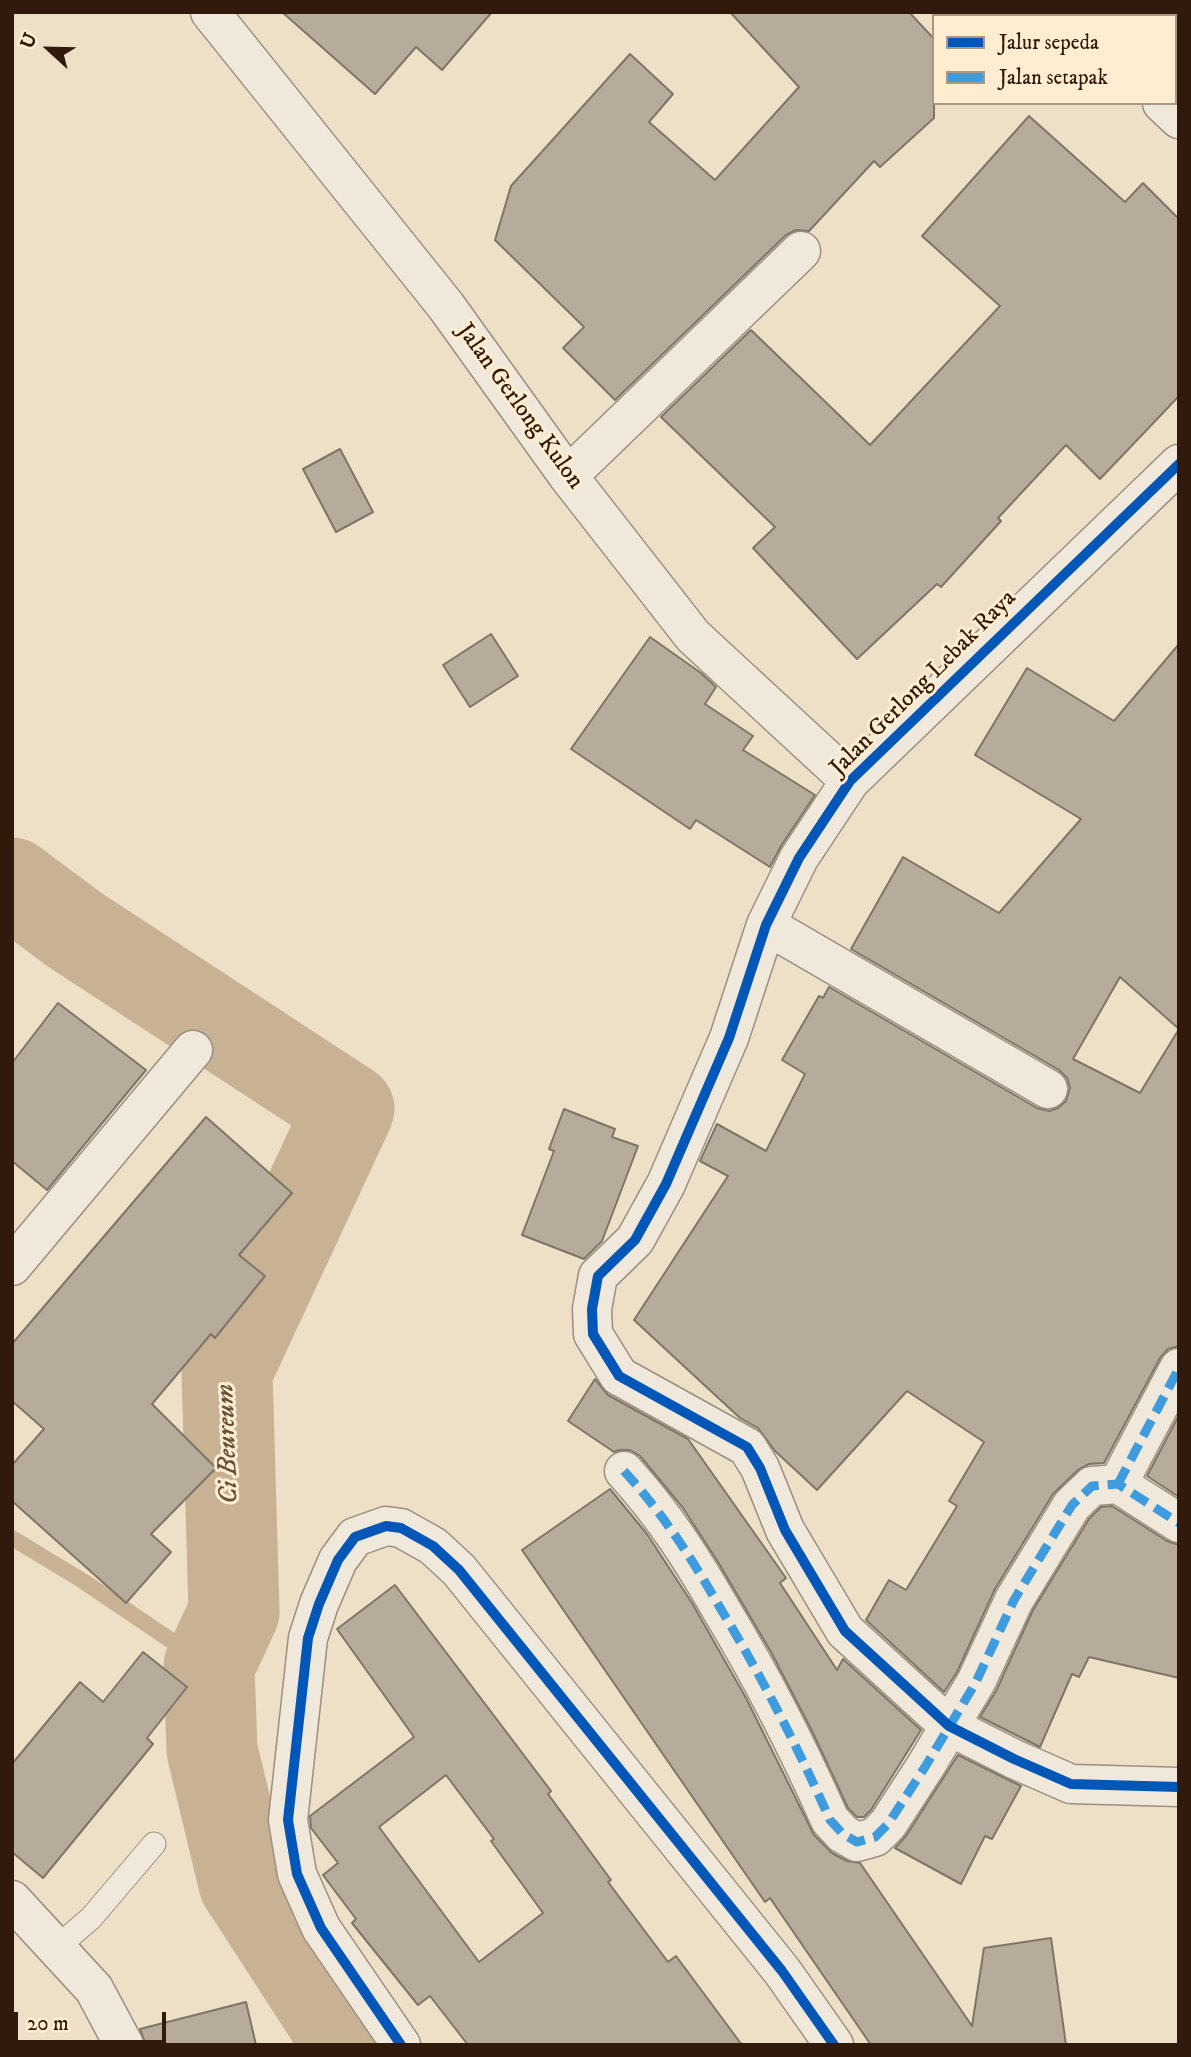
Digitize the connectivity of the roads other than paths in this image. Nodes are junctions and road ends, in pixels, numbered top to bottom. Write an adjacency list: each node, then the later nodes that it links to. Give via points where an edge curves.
1 (210, 12): 6 (street, Jalan Gerlong Kulon, via 446,306)
2 (1164, 105): 3 (street)
3 (1179, 119)
4 (801, 251): 6 (street)
5 (1179, 464): 7 (street, Jalan Gerlong Lebak Raya)
6 (568, 476): 7 (street, Jalan Gerlong Kulon, via 693,636)
7 (850, 781): 8 (street, Jalan Gerlong Lebak Raya, via 799,858)
8 (766, 925): 10 (street); 16 (street, Jalan Gerlong Lebak Raya, via 729,1038 666,1184 635,1240 598,1276 593,1334 619,1376 747,1447 785,1530 845,1631)
9 (193, 1050): 11 (street)
10 (1048, 1089)
11 (12, 1266)
12 (1179, 1368): 14 (street)
13 (624, 1471): 16 (street, via 679,1538 769,1690 830,1820 843,1834 856,1842 875,1838)
14 (1118, 1484): 15 (street); 16 (street, via 1092,1486 1072,1505 1014,1600 976,1682)
15 (1179, 1523)
16 (949, 1726): 17 (street, Jalan Gerlong Lebak Raya, via 1071,1784)
17 (1179, 1787)
18 (154, 1844): 20 (lane, via 91,1918)
19 (12, 1900): 20 (street)
20 (57, 1948): 21 (street, via 94,1989)
21 (124, 2045)
22 (401, 2045): 23 (street, via 321,1927 297,1874 288,1820 309,1638 319,1604 338,1560 355,1537 386,1526 415,1535 459,1570 782,1971)
23 (834, 2045)

